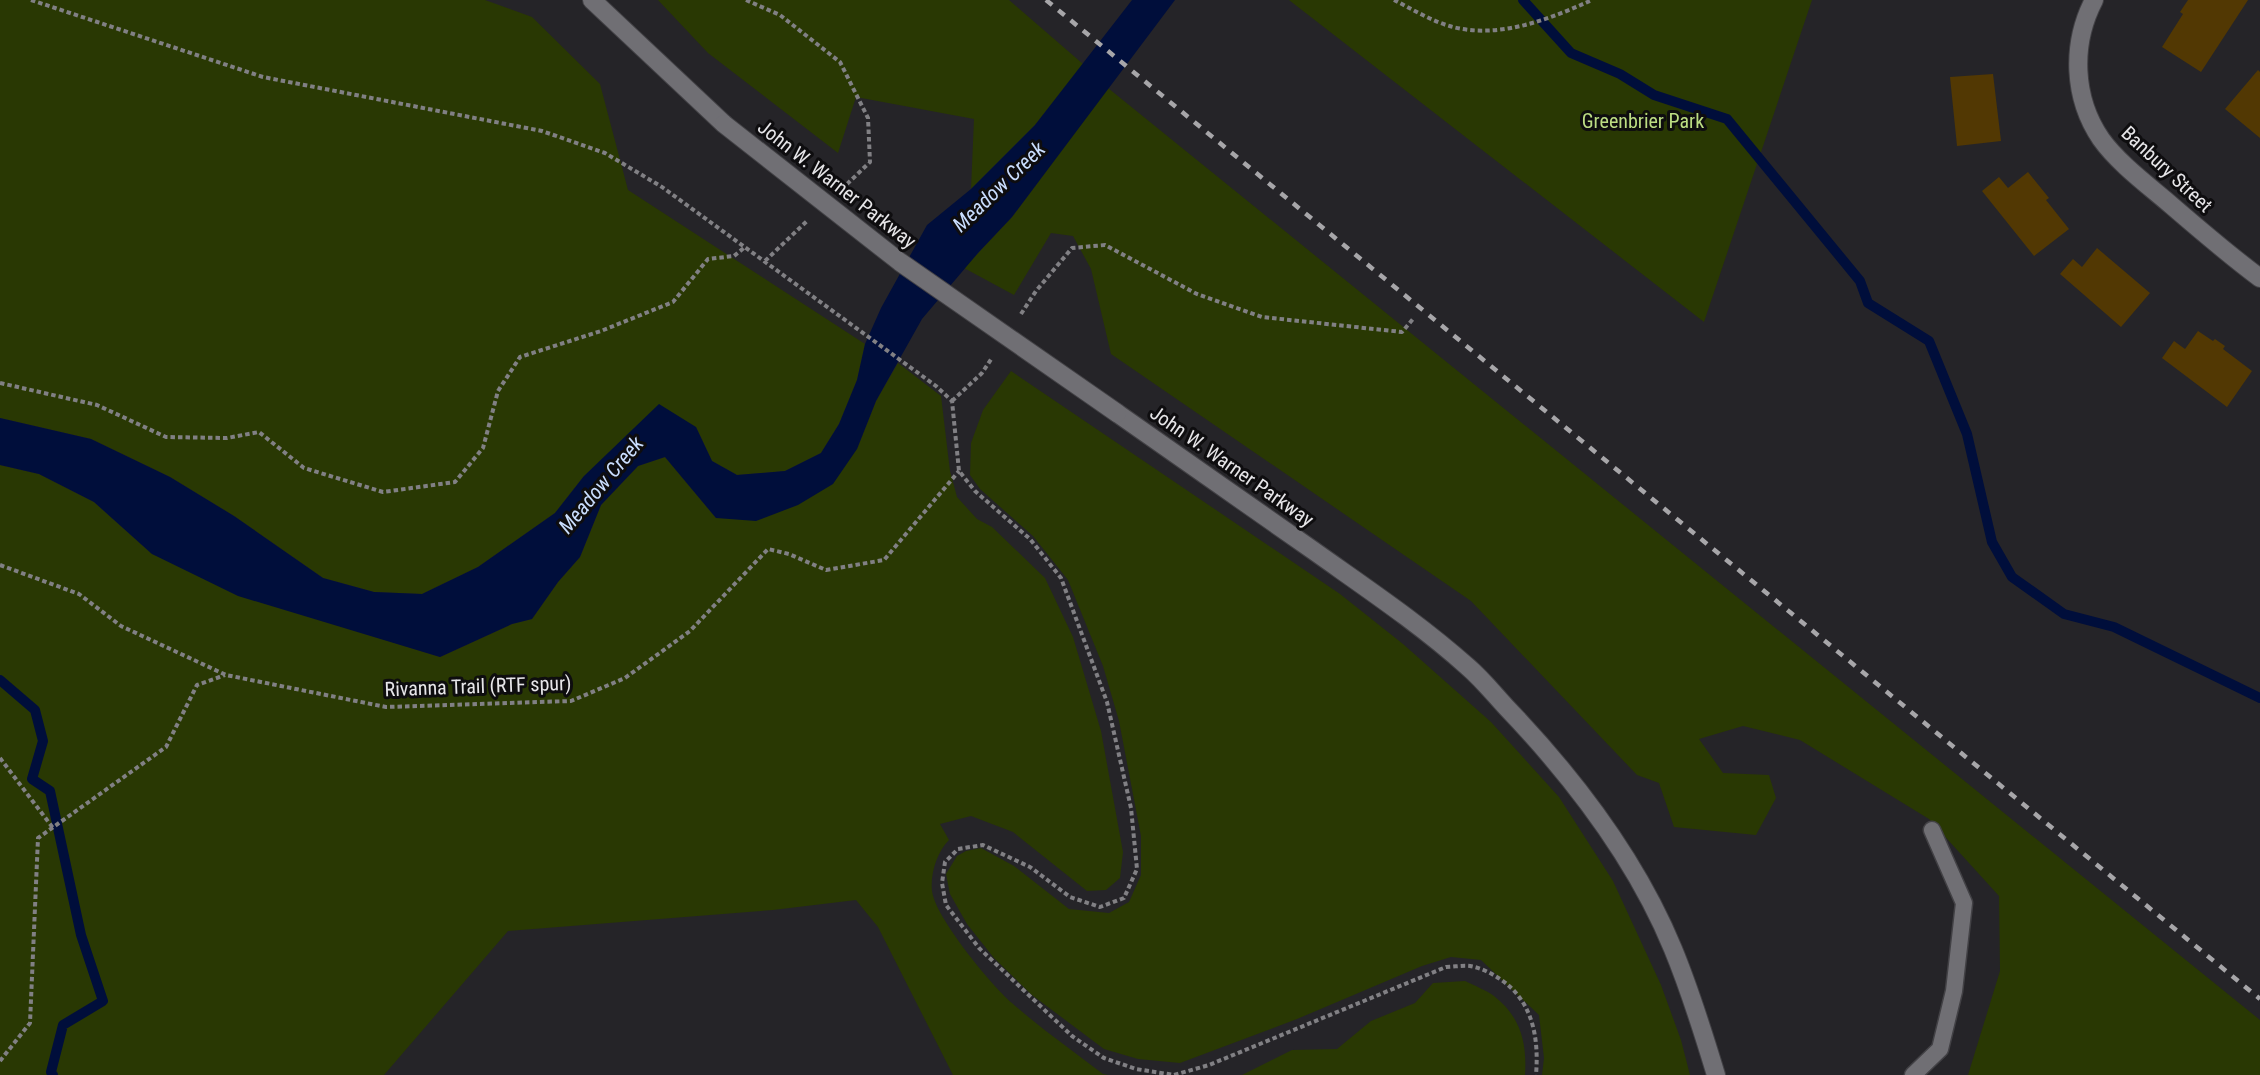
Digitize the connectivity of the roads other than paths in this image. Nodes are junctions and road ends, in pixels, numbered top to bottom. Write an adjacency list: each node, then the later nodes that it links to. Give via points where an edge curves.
1 (592, 0): 5 (main road, John W. Warner Parkway, bridge, via 724,124 900,262 1362,585 1469,668 1572,782 1643,889 1672,947)
2 (2094, 0): 3 (main road, Banbury Street, via 2082,31 2078,81 2087,112 2102,140 2136,175)
3 (2260, 278)
4 (1932, 830): 6 (lane, via 1964,903 1954,991 1940,1049)
5 (1716, 1075)
6 (1913, 1075)

